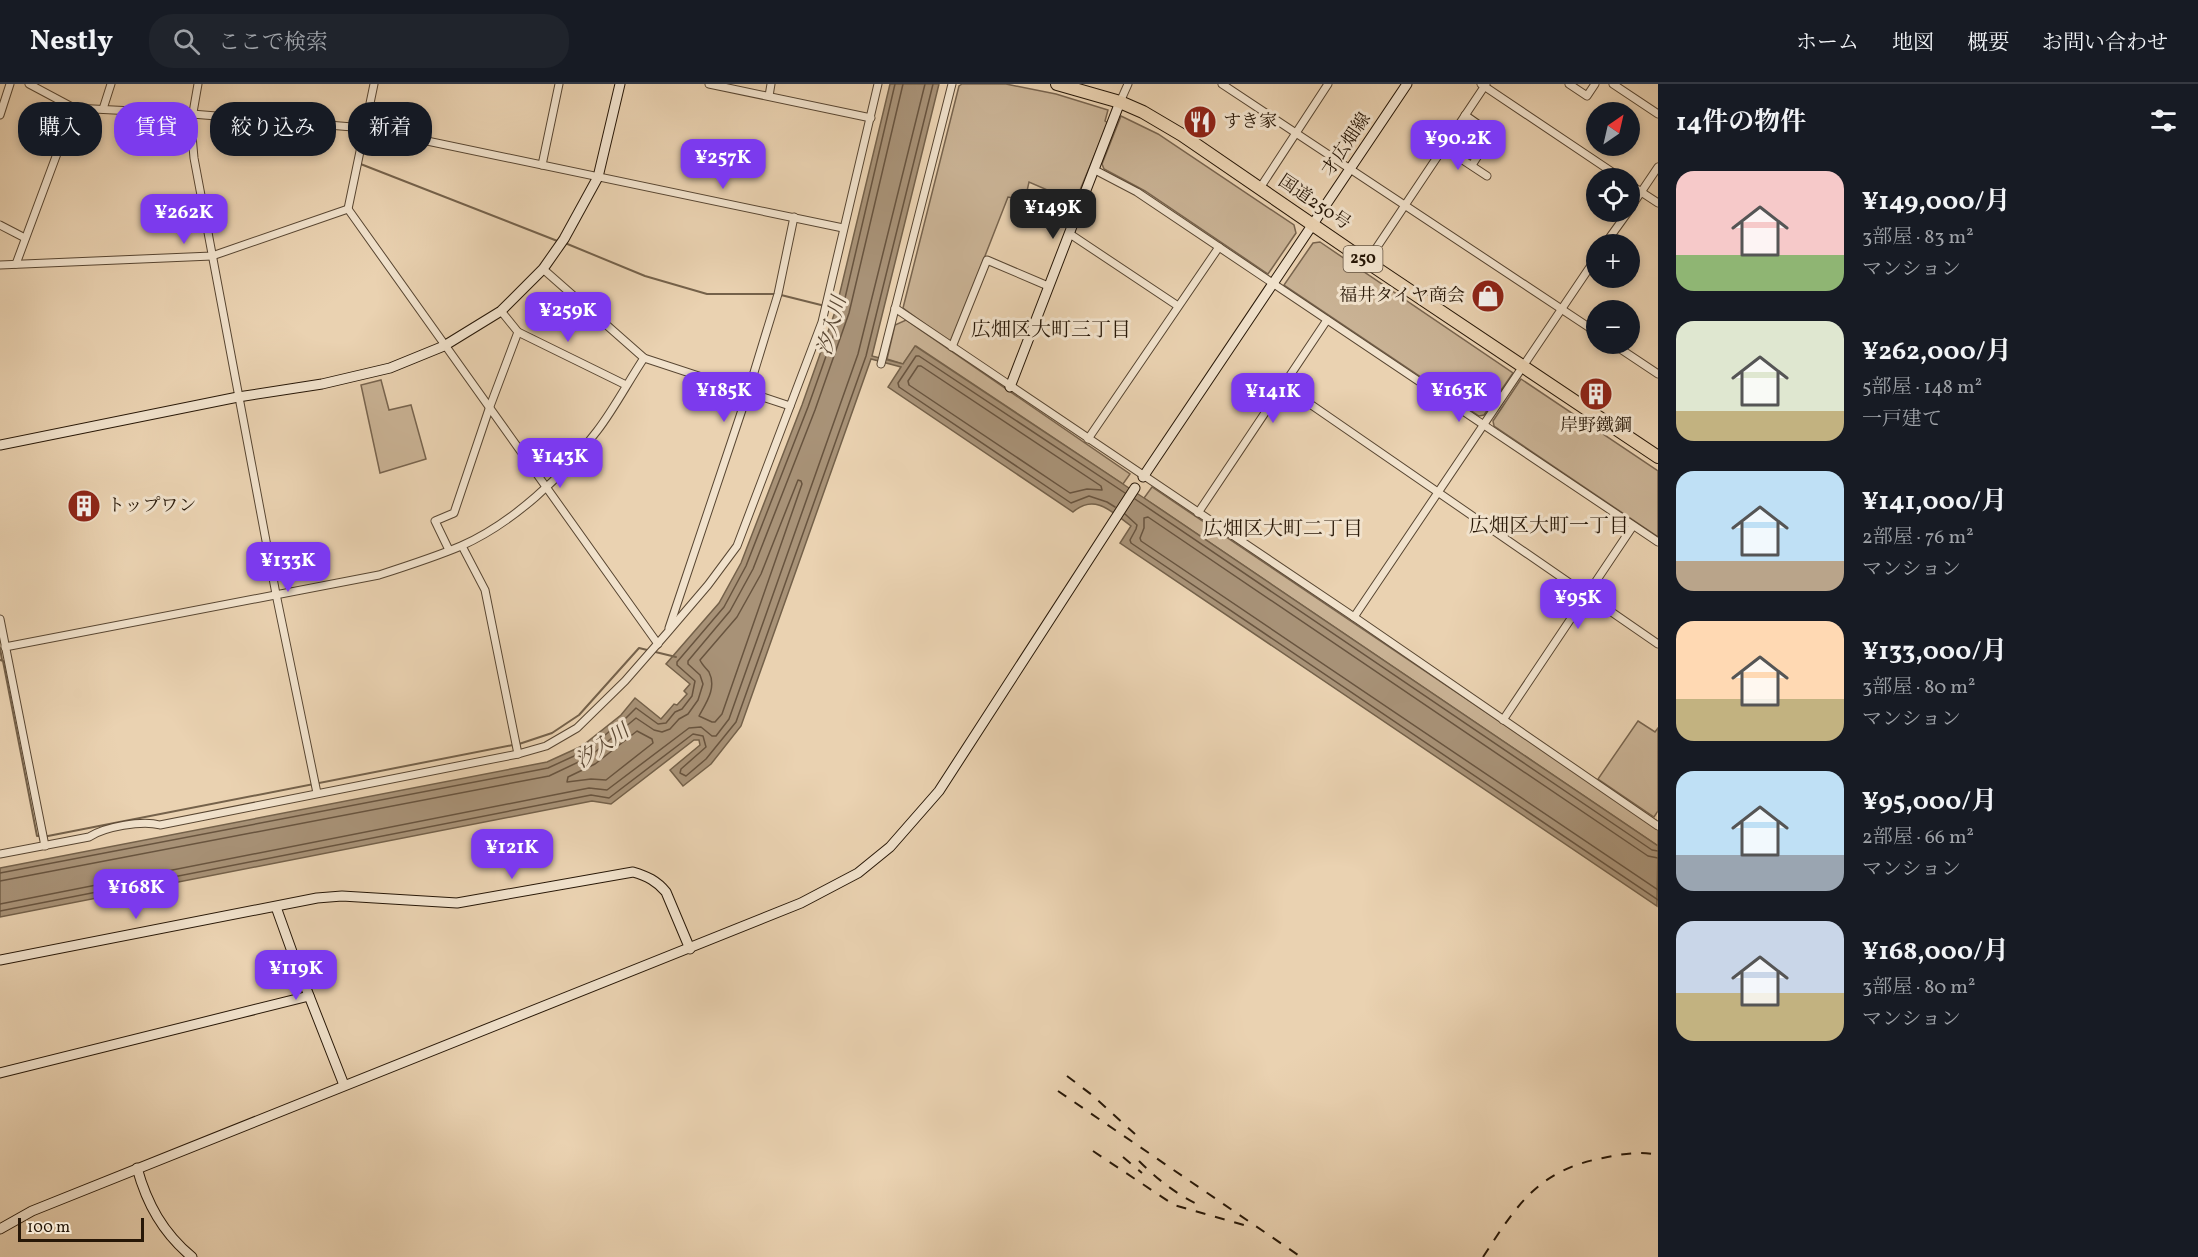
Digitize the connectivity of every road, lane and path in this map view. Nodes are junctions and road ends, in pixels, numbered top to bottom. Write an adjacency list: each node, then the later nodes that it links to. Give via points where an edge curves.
1 (10, 84): 30 (street)
2 (29, 84): 22 (street)
3 (111, 84): 26 (street)
4 (198, 84): 23 (street)
5 (374, 84): 24 (street)
6 (559, 84): 40 (street)
7 (620, 84): 47 (street)
8 (710, 84): 21 (street)
9 (771, 84): 21 (street)
10 (878, 84): 32 (street)
11 (952, 84): 69 (street)
12 (1056, 84): 25 (highway, 国道250号 / 250)
13 (1128, 84): 25 (street)
14 (1222, 84): 34 (street)
15 (1328, 84): 34 (street)
16 (1407, 84): 44 (street, 才広畑線)
17 (1569, 84): 18 (street, via 1587,96)
18 (1595, 84)
19 (1613, 84): 29 (street)
20 (1484, 85): 31 (street); 43 (street)
21 (769, 96): 32 (street)
22 (63, 102)
23 (194, 102)
24 (370, 102)
25 (1120, 102): 45 (street); 48 (highway, 国道250号 / 250, via 1182,135)
26 (103, 109): 27 (street)
27 (114, 110)
28 (198, 114): 33 (street)
29 (1658, 114)
30 (0, 115)
31 (1465, 115): 36 (street); 41 (street, via 1492,134)
32 (871, 118): 56 (street)
33 (348, 127)
34 (1295, 133): 44 (street); 48 (street)
35 (432, 142): 40 (street)
36 (1443, 147): 41 (street); 51 (street)
37 (56, 156): 58 (street)
38 (194, 156): 60 (street)
39 (359, 156): 52 (street)
40 (542, 165): 47 (street)
41 (1472, 165): 46 (street)
42 (1658, 167): 49 (street)
43 (1606, 168)
44 (1350, 169): 51 (street); 54 (street, 才広畑線)
45 (1095, 170): 57 (street); 59 (street, via 1137,192)
46 (1487, 176)
47 (598, 177): 53 (street); 64 (street)
48 (1260, 188): 54 (highway, 国道250号 / 250)
49 (1641, 192): 50 (street)
50 (1658, 203)
51 (1404, 205): 61 (street); 70 (street)
52 (348, 209): 60 (street); 75 (street)
53 (794, 217): 56 (street); 85 (street, via 778,294)
54 (1313, 224): 61 (highway, 国道250号 / 250); 66 (street, 才広畑線)
55 (0, 225): 58 (street)
56 (843, 228): 87 (street, via 822,322)
57 (1070, 234): 67 (street); 68 (street)
58 (25, 238): 62 (street)
59 (1219, 247): 66 (street); 68 (street)
60 (212, 256): 62 (street); 86 (street)
61 (1367, 262): 80 (highway, 国道250号 / 250)
62 (16, 264): 63 (street)
63 (0, 265)
64 (543, 269): 71 (street); 78 (street)
65 (1586, 273): 70 (street)
66 (1273, 284): 72 (street); 93 (street, 才広畑線)
67 (1048, 286): 76 (street, via 987,260); 84 (street)
68 (1178, 306): 90 (street)
69 (895, 308): 76 (street); 79 (street)
70 (1562, 309): 73 (street); 80 (street)
71 (501, 311): 74 (street); 75 (street)
72 (1327, 320): 83 (street); 89 (street)
73 (1586, 325)
74 (518, 332): 82 (street); 88 (street)
75 (444, 346): 86 (street, via 379,370); 88 (street)
76 (952, 347): 84 (street)
77 (1628, 354): 81 (street)
78 (644, 358): 82 (street); 85 (street)
79 (882, 361)
80 (1523, 366): 89 (street); 92 (highway, 国道250号 / 250)
81 (1658, 374)
82 (626, 385): 95 (street, via 597,431)
83 (1284, 386): 96 (street); 97 (street)
84 (1010, 387): 90 (street)
85 (748, 392): 87 (street); 106 (street)
86 (238, 398): 91 (street); 102 (street)
87 (790, 406): 106 (street, via 737,546)
88 (489, 409): 95 (street); 101 (street, via 454,513 435,521)
89 (1484, 424): 96 (street); 98 (street)
90 (1088, 439): 93 (street)
91 (0, 445)
92 (1658, 457)
93 (1143, 477): 94 (street); 97 (street)
94 (1135, 488): 117 (street, via 939,791 890,848 858,873 801,903)
95 (545, 489): 100 (street, via 500,524); 107 (street)
96 (1438, 493): 103 (street); 104 (street)
97 (1198, 513): 104 (street)
98 (1633, 525): 99 (street); 103 (street)
99 (1658, 542)
100 (462, 546): 101 (street); 111 (street, via 485,590)
101 (449, 550): 102 (street, via 379,575)
102 (276, 594): 109 (street); 112 (street)
103 (1586, 596): 108 (street); 110 (street)
104 (1354, 617): 110 (street)
105 (0, 619): 109 (street)
106 (667, 633): 107 (street)
107 (658, 644): 111 (street, via 577,728 546,746)
108 (1658, 644)
109 (5, 647): 114 (street)
110 (1503, 720): 113 (street)
111 (518, 754): 112 (street)
112 (317, 793): 114 (street, via 160,825 148,822 96,832)
113 (1657, 824)
114 (45, 846): 115 (street)
115 (0, 854)
116 (276, 907): 117 (street, via 342,896 457,903 633,872 646,875 666,892); 118 (street); 119 (street)
117 (690, 949): 121 (street)
118 (0, 960)
119 (309, 996): 120 (street); 121 (street)
120 (0, 1073)
121 (344, 1085): 122 (street)
122 (137, 1168): 123 (street, via 32,1211); 124 (street, via 143,1190 163,1227)
123 (0, 1229)
124 (192, 1257)

